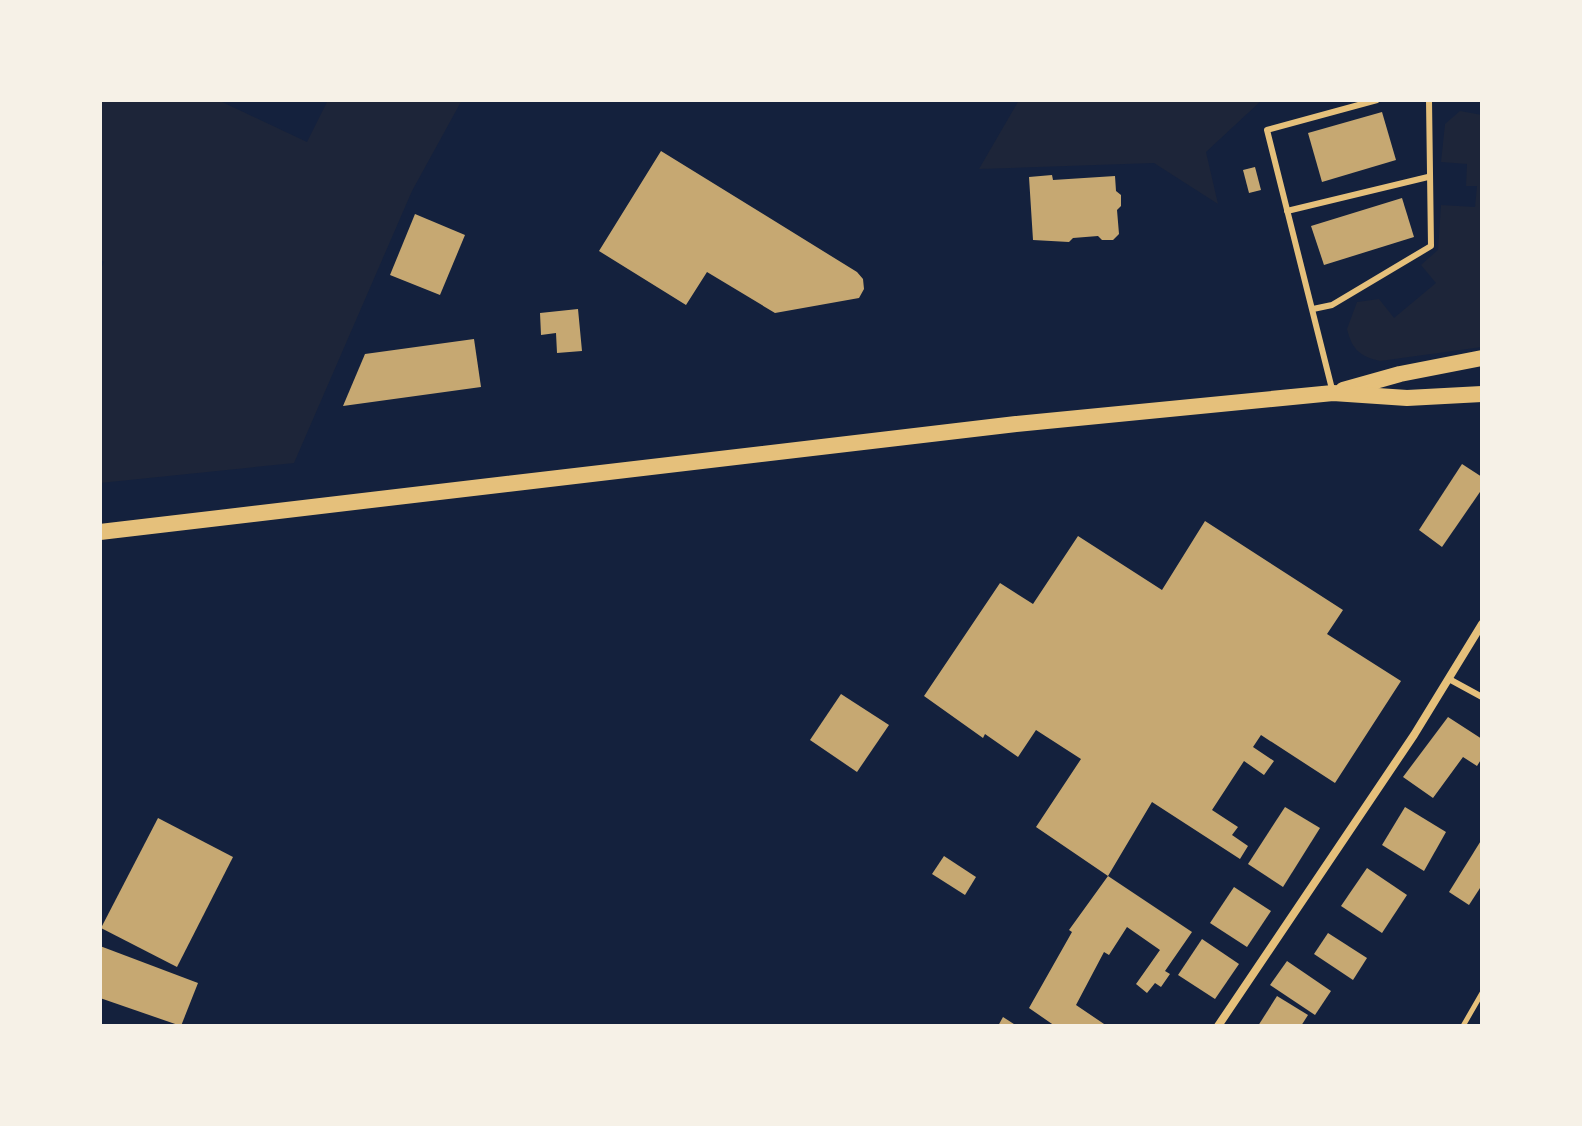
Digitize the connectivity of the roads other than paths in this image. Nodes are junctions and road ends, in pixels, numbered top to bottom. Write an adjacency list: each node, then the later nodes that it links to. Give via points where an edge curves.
1 (1377, 100): 4 (lane, via 1267,130)
2 (1429, 100): 3 (lane)
3 (1428, 177): 4 (lane); 5 (lane, via 1431,246 1332,305)
4 (1287, 211): 5 (lane)
5 (1313, 309): 7 (lane)
6 (1482, 358): 7 (main road)
7 (1333, 393): 8 (main road, via 1407,398); 9 (main road, via 1016,424)
8 (1482, 394)
9 (100, 532)
10 (1482, 624): 11 (street)
11 (1449, 679): 12 (lane); 13 (street)
12 (1482, 697)
13 (1218, 1026)

